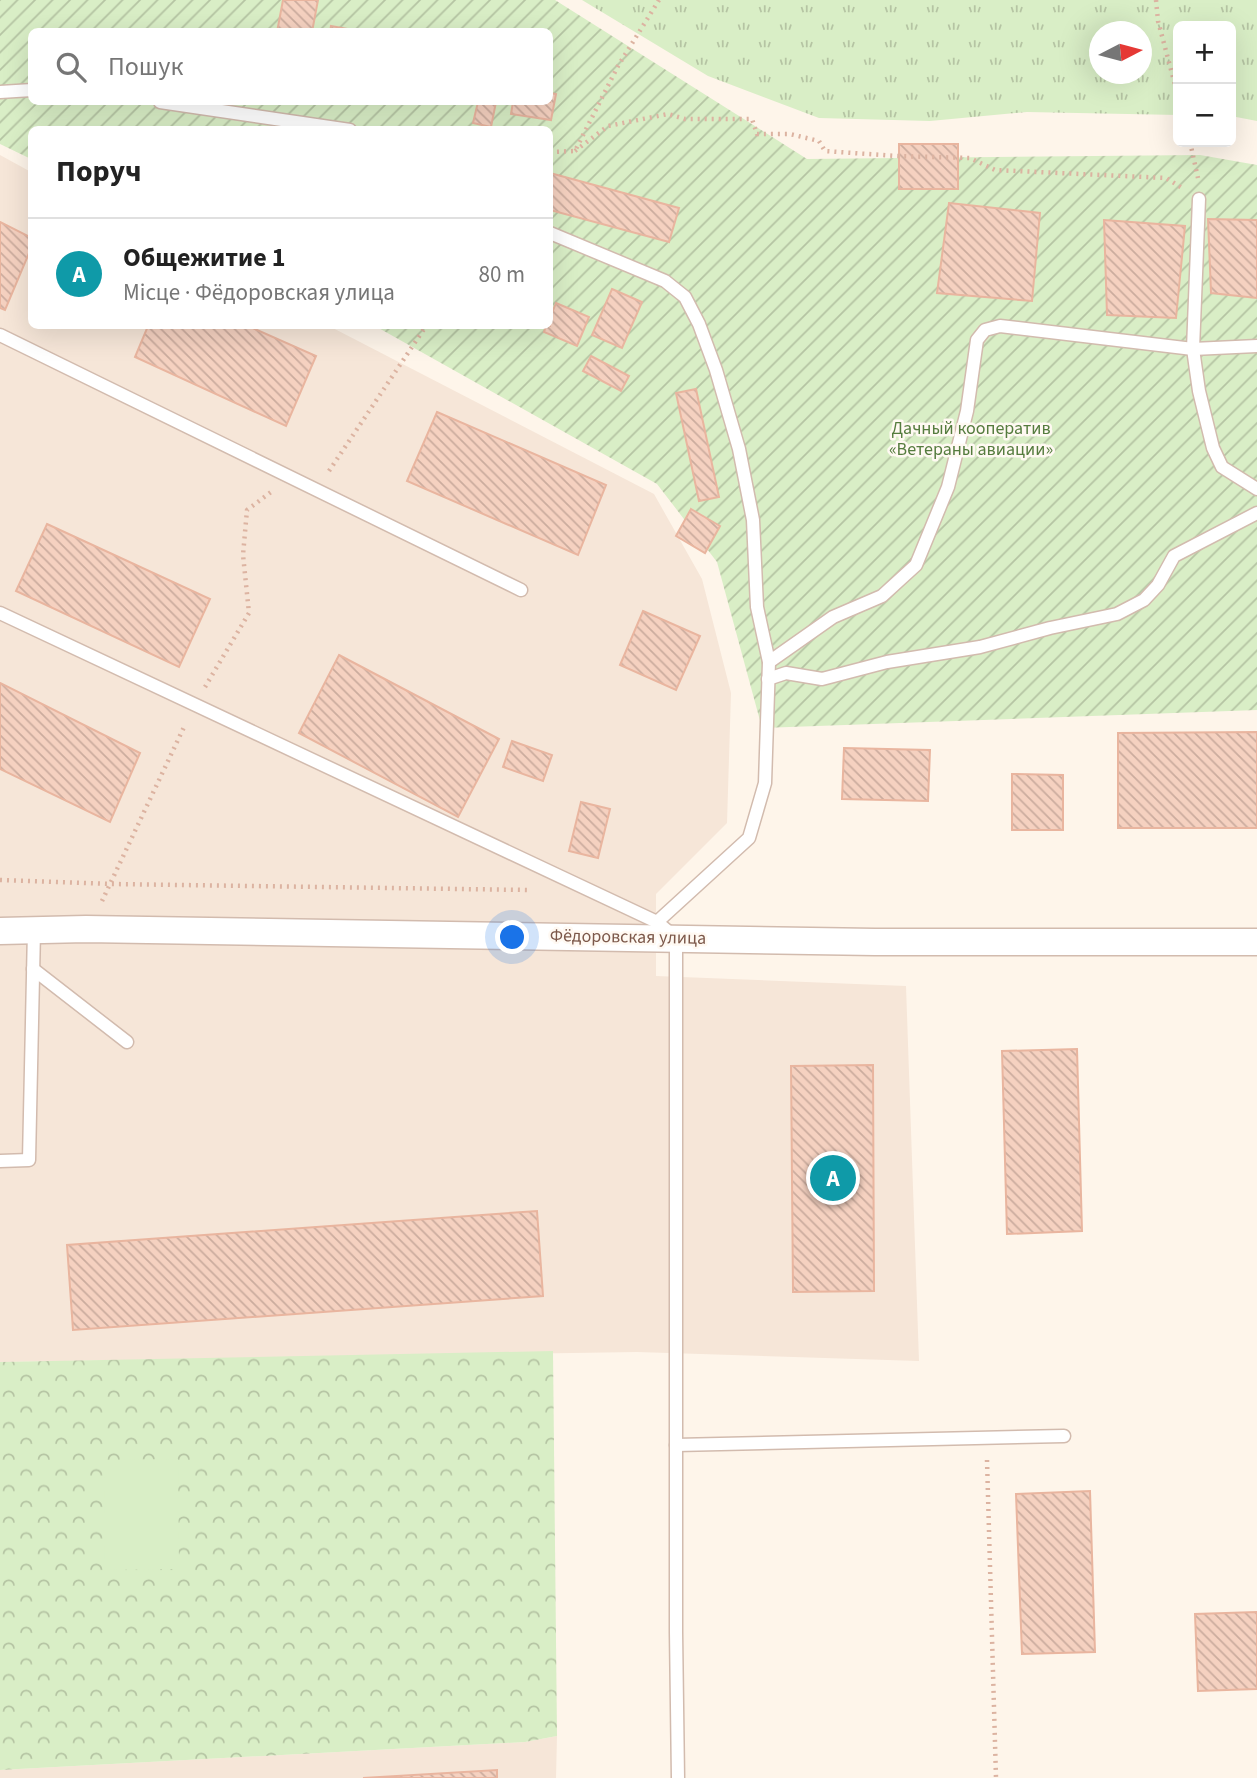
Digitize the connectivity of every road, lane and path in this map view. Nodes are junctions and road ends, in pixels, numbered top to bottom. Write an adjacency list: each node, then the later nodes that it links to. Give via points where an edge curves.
1 (659, 0): 9 (path, via 618,66)
2 (1156, 0): 3 (path)
3 (1175, 84)
4 (28, 90): 5 (lane)
5 (0, 92)
6 (180, 105): 7 (lane)
7 (323, 126)
8 (1191, 147): 11 (path)
9 (575, 151): 10 (path); 12 (path, via 608,126 668,114 685,120 752,119 757,134 790,134 819,141 825,150 970,158 995,170 1166,178)
10 (553, 152)
11 (1197, 169)
12 (1199, 199): 17 (lane)
13 (553, 234): 23 (lane, via 665,281 685,297 699,324 738,449 753,520 757,607)
14 (424, 329): 19 (path)
15 (0, 335): 19 (lane)
16 (1257, 346): 17 (lane)
17 (1193, 349): 18 (lane, via 1213,448 1222,467); 23 (lane, via 1000,326 985,330 977,340 967,411 948,487 916,565 883,596 833,617)
18 (1257, 489)
19 (316, 490): 21 (lane); 25 (path, via 272,491 247,510 243,555 249,613)
20 (1257, 513): 24 (lane, via 1174,556 1144,600 1116,614 822,678 786,673)
21 (521, 590)
22 (0, 613): 25 (lane)
23 (769, 662): 24 (lane)
24 (768, 679): 31 (lane, via 765,783 750,838)
25 (195, 704): 27 (path); 31 (lane)
26 (0, 880): 27 (path)
27 (112, 884): 28 (path); 29 (path)
28 (529, 890)
29 (86, 929): 30 (street, Фёдоровская улица); 31 (street, Фёдоровская улица)
30 (34, 930): 32 (street, Фёдоровская улица); 34 (lane)
31 (667, 930): 33 (street, Фёдоровская улица, via 876,942); 39 (lane)
32 (0, 931)
33 (1257, 942)
34 (33, 970): 35 (lane); 36 (lane, via 29,1160)
35 (127, 1042)
36 (0, 1161)
37 (1064, 1436): 38 (lane)
38 (986, 1438): 39 (lane); 41 (path)
39 (676, 1445): 40 (lane)
40 (678, 1778)
41 (996, 1778)

